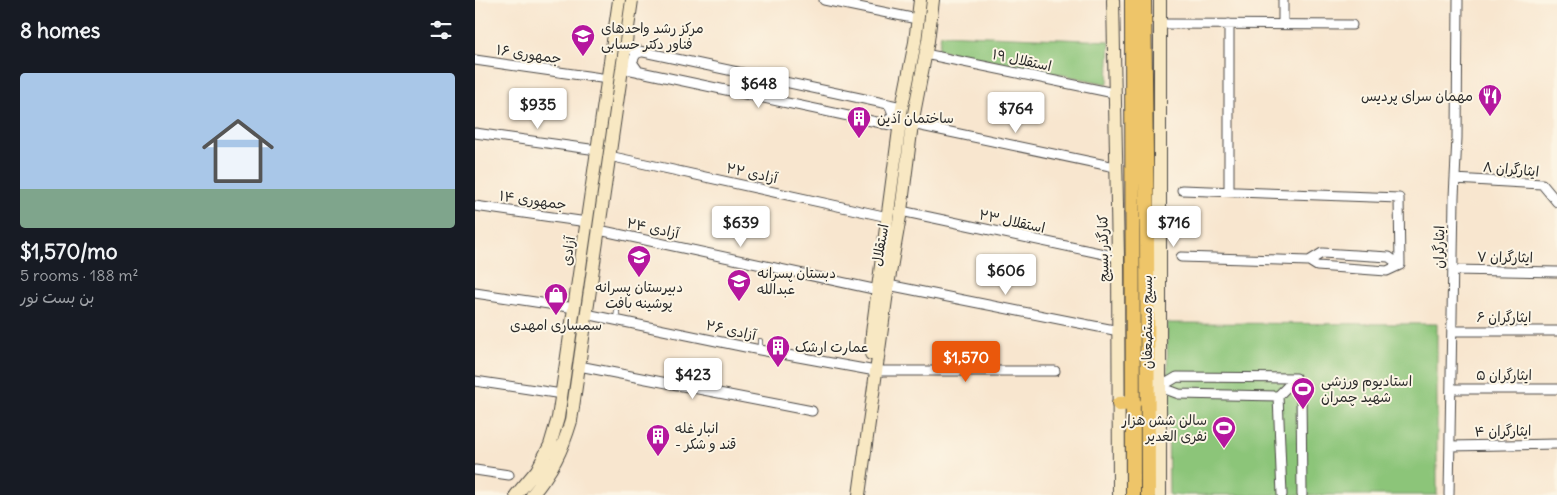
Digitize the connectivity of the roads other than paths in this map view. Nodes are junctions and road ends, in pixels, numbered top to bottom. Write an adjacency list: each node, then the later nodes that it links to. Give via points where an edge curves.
1 (619, 0): 23 (street, آزادی)
2 (632, 0): 17 (street, آزادی)
3 (824, 0): 12 (street)
4 (920, 0): 12 (street, استقلال)
5 (933, 0): 19 (street, استقلال)
6 (1113, 0): 24 (street, کنارگذر بسیج)
7 (1132, 0): 68 (main road, بسیج مستضعفان)
8 (1144, 0): 79 (main road, بسیج مستضعفان)
9 (1161, 0): 13 (street)
10 (1283, 0): 15 (street)
11 (1458, 0): 34 (street, ایثارگران)
12 (917, 19): 26 (street, استقلال)
13 (1160, 24): 14 (street); 62 (street)
14 (1229, 24): 15 (street); 36 (street)
15 (1283, 24): 16 (street)
16 (1352, 25)
17 (625, 48): 18 (street); 21 (street, آزادی)
18 (641, 52): 22 (street, via 632,62); 25 (street)
19 (925, 54): 24 (street, استقلال ۱۹); 28 (street, استقلال)
20 (475, 60): 23 (street, جمهوری ۱۶)
21 (622, 68): 22 (street); 31 (street, آزادی)
22 (639, 72): 27 (street)
23 (608, 79): 30 (street, آزادی)
24 (1114, 93): 33 (street, کنارگذر بسیج)
25 (889, 104): 26 (street); 27 (street, via 893,114)
26 (902, 107): 28 (street, استقلال)
27 (883, 124): 28 (street)
28 (906, 125): 32 (street, استقلال); 33 (street)
29 (475, 133): 30 (street)
30 (597, 150): 37 (street, آزادی)
31 (609, 156): 37 (street, آزادی); 41 (street, آزادی ۲۲)
32 (901, 163): 40 (street, استقلال); 41 (street, استقلال)
33 (1115, 167): 44 (street, کنارگذر بسیج)
34 (1455, 179): 38 (street, ایثارگران ۸, via 1542,184); 48 (street, ایثارگران)
35 (1182, 190): 36 (street)
36 (1229, 191): 47 (street, via 1399,198)
37 (598, 193): 42 (street, آزادی); 43 (street, آزادی)
38 (1557, 202)
39 (475, 206): 42 (street, جمهوری ۱۴)
40 (901, 211): 44 (street, استقلال ۲۳); 50 (street, استقلال)
41 (888, 217): 50 (street, استقلال)
42 (587, 222): 52 (street, آزادی)
43 (599, 230): 50 (street, آزادی ۲۴); 53 (street, آزادی)
44 (1118, 257): 54 (street, کنارگذر بسیج)
45 (1181, 257): 46 (street)
46 (1309, 261): 47 (street, via 1317,266 1387,271); 47 (street, via 1322,253 1389,257)
47 (1400, 265)
48 (1453, 270): 49 (street, ایثارگران ۷); 55 (street, ایثارگران)
49 (1557, 272)
50 (883, 287): 54 (street, آزادی ۲۴); 58 (street, استقلال); 58 (street, استقلال, via 869,333)
51 (475, 293): 52 (street)
52 (575, 308): 65 (street, آزادی)
53 (587, 314): 57 (street, آزادی); 58 (street, آزادی ۲۶, via 616,316)
54 (1119, 331): 67 (street, کنارگذر بسیج)
55 (1452, 331): 56 (street, ایثارگران ۶); 63 (street, ایثارگران)
56 (1557, 331)
57 (579, 366): 69 (street); 76 (street, آزادی, via 571,421 562,450)
58 (873, 371): 59 (street, آزادی ۲۶); 74 (street, استقلال)
59 (1055, 371)
60 (1296, 378): 62 (street, via 1177,377); 66 (street); 82 (street, via 1301,393)
61 (475, 381): 65 (street)
62 (1161, 387): 66 (street, via 1179,394); 80 (street)
63 (1451, 389): 64 (street, ایثارگران ۵); 71 (street, ایثارگران)
64 (1557, 389)
65 (562, 394): 75 (street, آزادی, via 559,418 550,445 537,470)
66 (1278, 396): 81 (street)
67 (1119, 404): 68 (main road); 77 (street, کنارگذر بسیج)
68 (1134, 404): 78 (main road, بسیج مستضعفان)
69 (812, 411)
70 (1557, 444): 71 (street, ایثارگران ۴)
71 (1450, 446): 83 (street, ایثارگران)
72 (475, 470): 73 (street)
73 (509, 475)
74 (855, 492)
75 (516, 495)
76 (533, 495)
77 (1119, 495)
78 (1133, 495)
79 (1147, 495)
80 (1161, 495)
81 (1282, 495)
82 (1302, 495)
83 (1449, 495)

